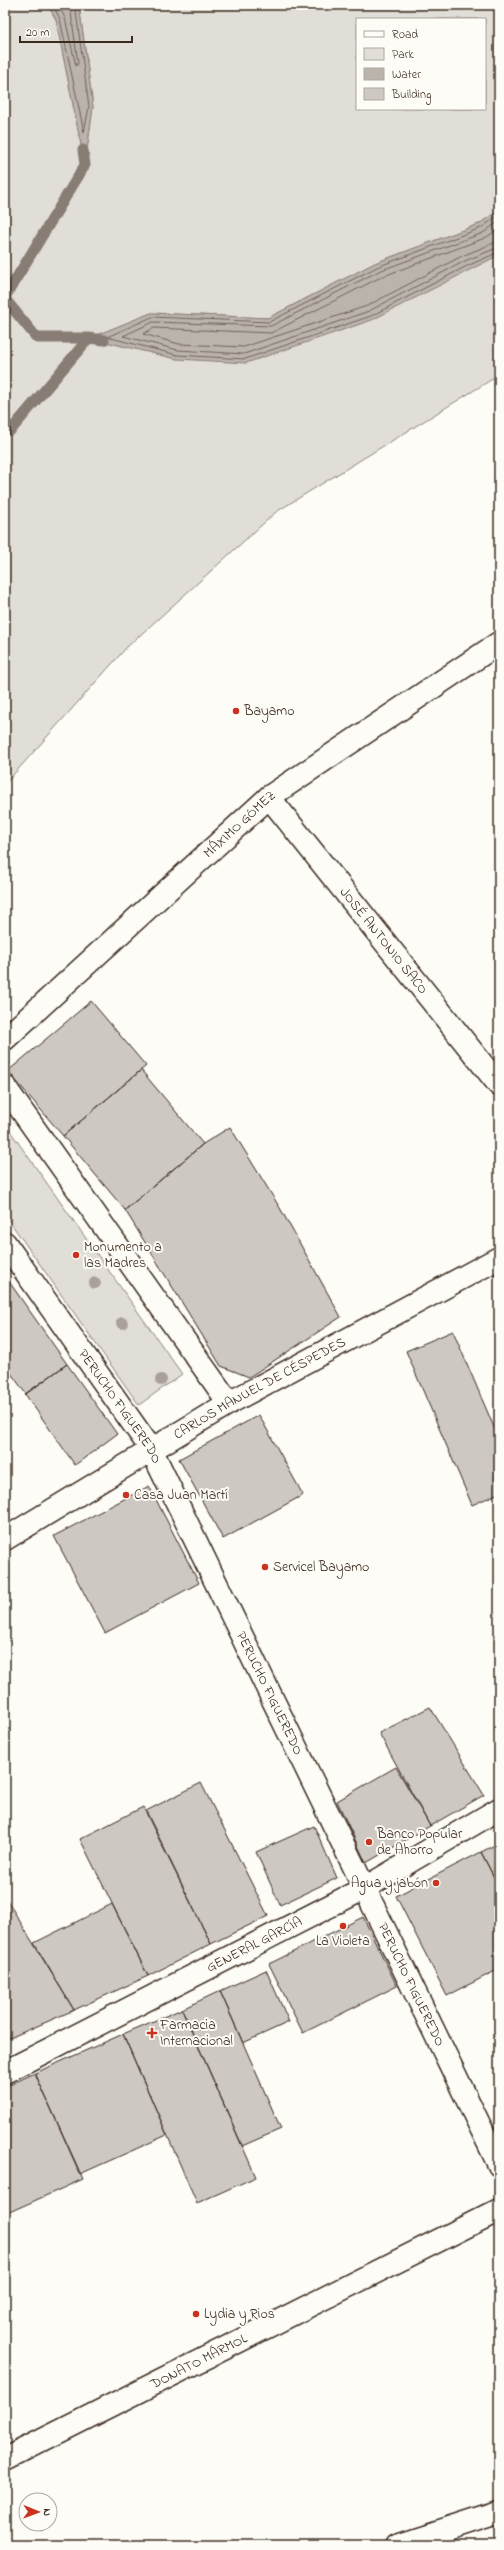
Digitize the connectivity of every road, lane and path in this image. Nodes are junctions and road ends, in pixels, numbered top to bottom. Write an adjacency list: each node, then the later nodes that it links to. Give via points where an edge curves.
1 (499, 642): 2 (street, MÁXIMO GÓMEZ)
2 (269, 797): 3 (street, MÁXIMO GÓMEZ); 4 (street, JOSÉ ANTONIO SACO)
3 (5, 1039)
4 (499, 1085)
5 (5, 1087): 8 (street)
6 (5, 1243): 9 (street, PERUCHO FIGUEREDO)
7 (499, 1258): 8 (street, CARLOS MANUEL DE CÉSPEDES)
8 (229, 1403): 9 (street, CARLOS MANUEL DE CÉSPEDES)
9 (151, 1449): 10 (street, CARLOS MANUEL DE CÉSPEDES); 12 (street, PERUCHO FIGUEREDO)
10 (5, 1539)
11 (499, 1809): 12 (street, GENERAL GARCÍA)
12 (363, 1889): 13 (street, GENERAL GARCÍA); 14 (street, PERUCHO FIGUEREDO)
13 (5, 2072)
14 (499, 2165)
15 (499, 2210): 16 (street, DONATO MÁRMOL)
16 (5, 2459)
17 (499, 2512): 18 (street)
18 (397, 2545)

